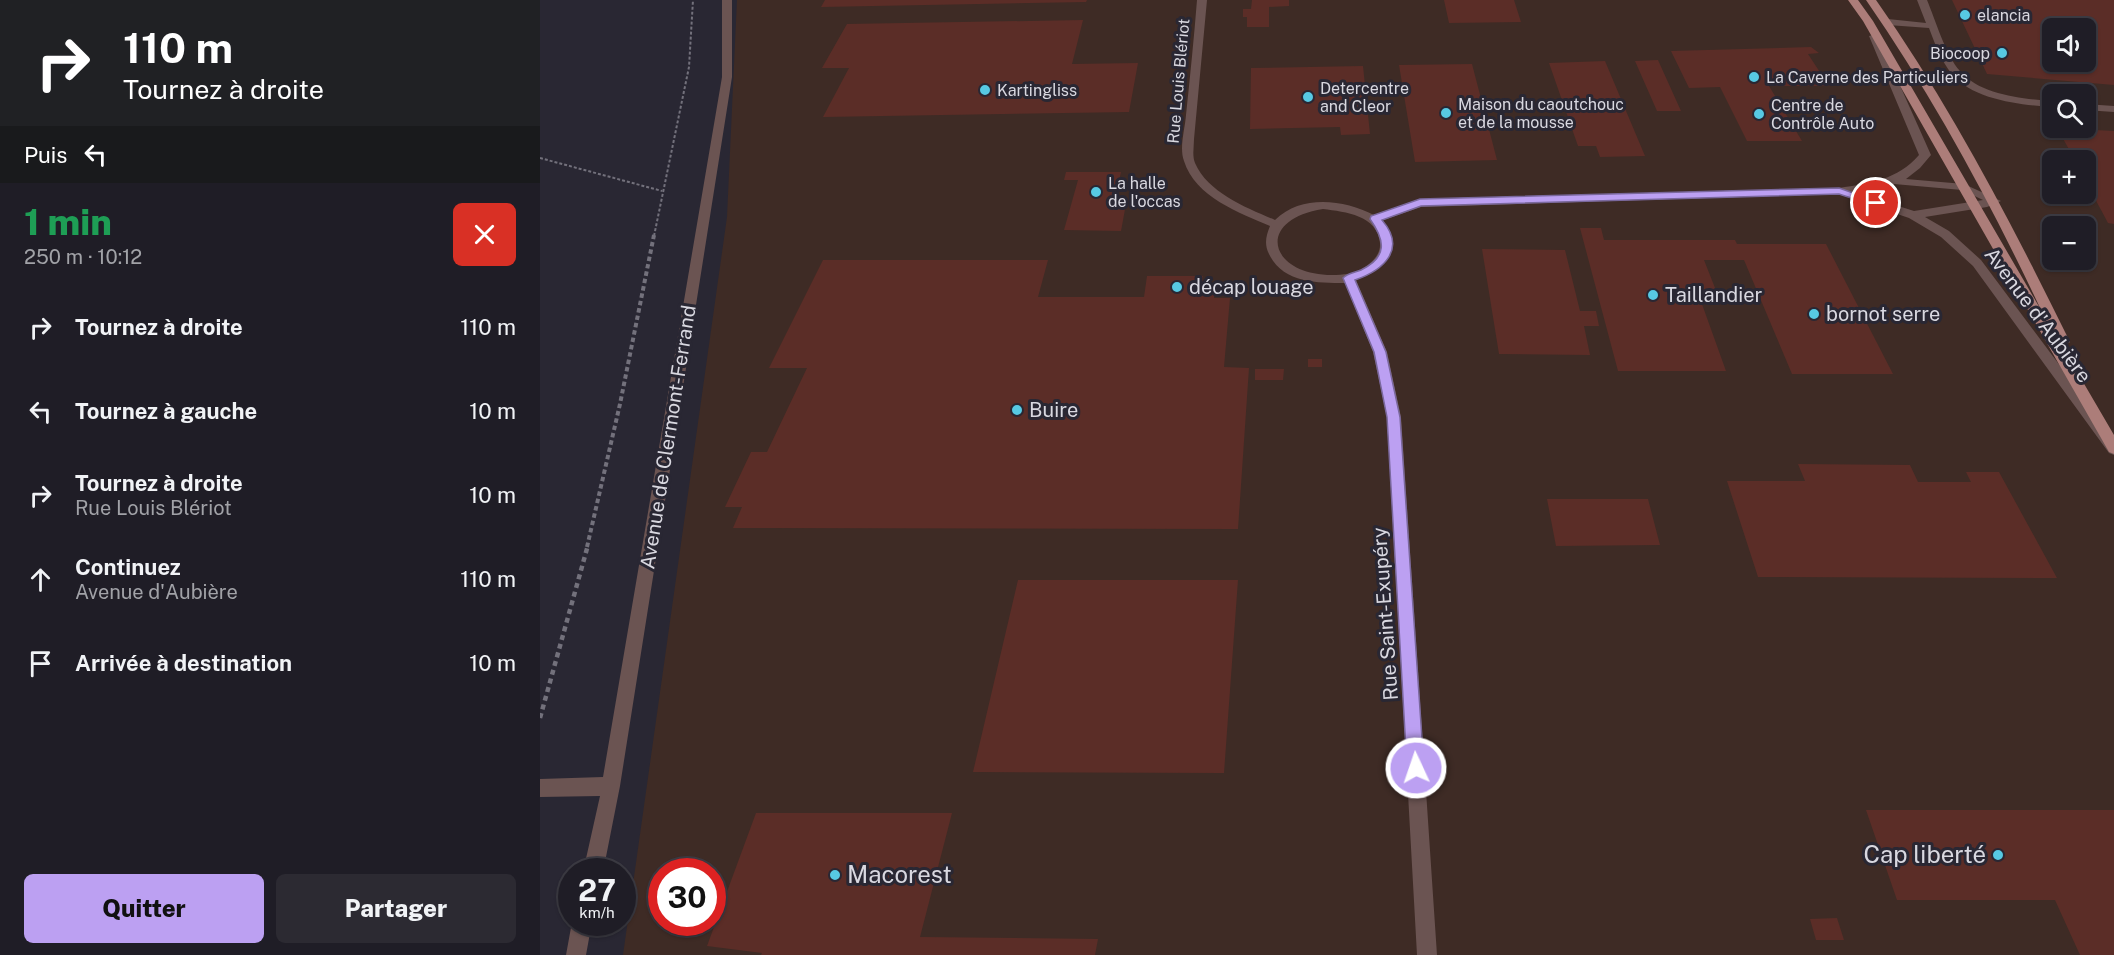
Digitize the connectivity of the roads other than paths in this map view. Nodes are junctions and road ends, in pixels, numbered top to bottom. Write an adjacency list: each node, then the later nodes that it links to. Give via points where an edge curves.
1 (727, 0): 22 (street, Avenue de Clermont-Ferrand, via 727,77)
2 (1202, 0): 19 (street, Rue Louis Blériot, via 1189,162 1207,186 1234,206)
3 (1853, 0): 6 (main road, Avenue d'Aubière)
4 (1871, 0): 7 (main road, Avenue d'Aubière)
5 (1922, 0): 8 (street)
6 (1868, 21): 12 (street, Avenue d'Aubière, via 1924,155 1914,169); 13 (main road, Avenue d'Aubière)
7 (1888, 22): 8 (street); 15 (main road, Avenue d'Aubière, via 1936,96)
8 (1934, 26): 9 (street, via 1956,73 1971,84 2021,102)
9 (2042, 104)
10 (2096, 108): 11 (street)
11 (2114, 109)
12 (1895, 182): 13 (street); 14 (street, Avenue d'Aubière)
13 (1964, 187): 15 (street); 16 (main road, Avenue d'Aubière)
14 (1839, 191): 17 (street, Avenue d'Aubière); 18 (street, via 1420,203)
15 (1995, 201): 16 (street); 21 (main road, Avenue d'Aubière)
16 (1974, 205): 17 (street); 21 (main road, Avenue d'Aubière)
17 (1913, 215): 21 (street, Avenue d'Aubière, via 1945,234 1977,262)
18 (1375, 219): 19 (street, via 1342,206 1323,205 1288,215); 20 (street, via 1388,240 1386,252 1378,263)
19 (1277, 225): 20 (street, via 1271,249 1291,271 1308,278)
20 (1349, 278): 27 (street, Rue Saint-Exupéry, via 1380,352 1394,417)
21 (2114, 448)
22 (611, 786): 23 (street); 24 (street, Avenue de Clermont-Ferrand)
23 (540, 789)
24 (596, 858)
25 (579, 936): 26 (street)
26 (576, 955)
27 (1427, 955)

